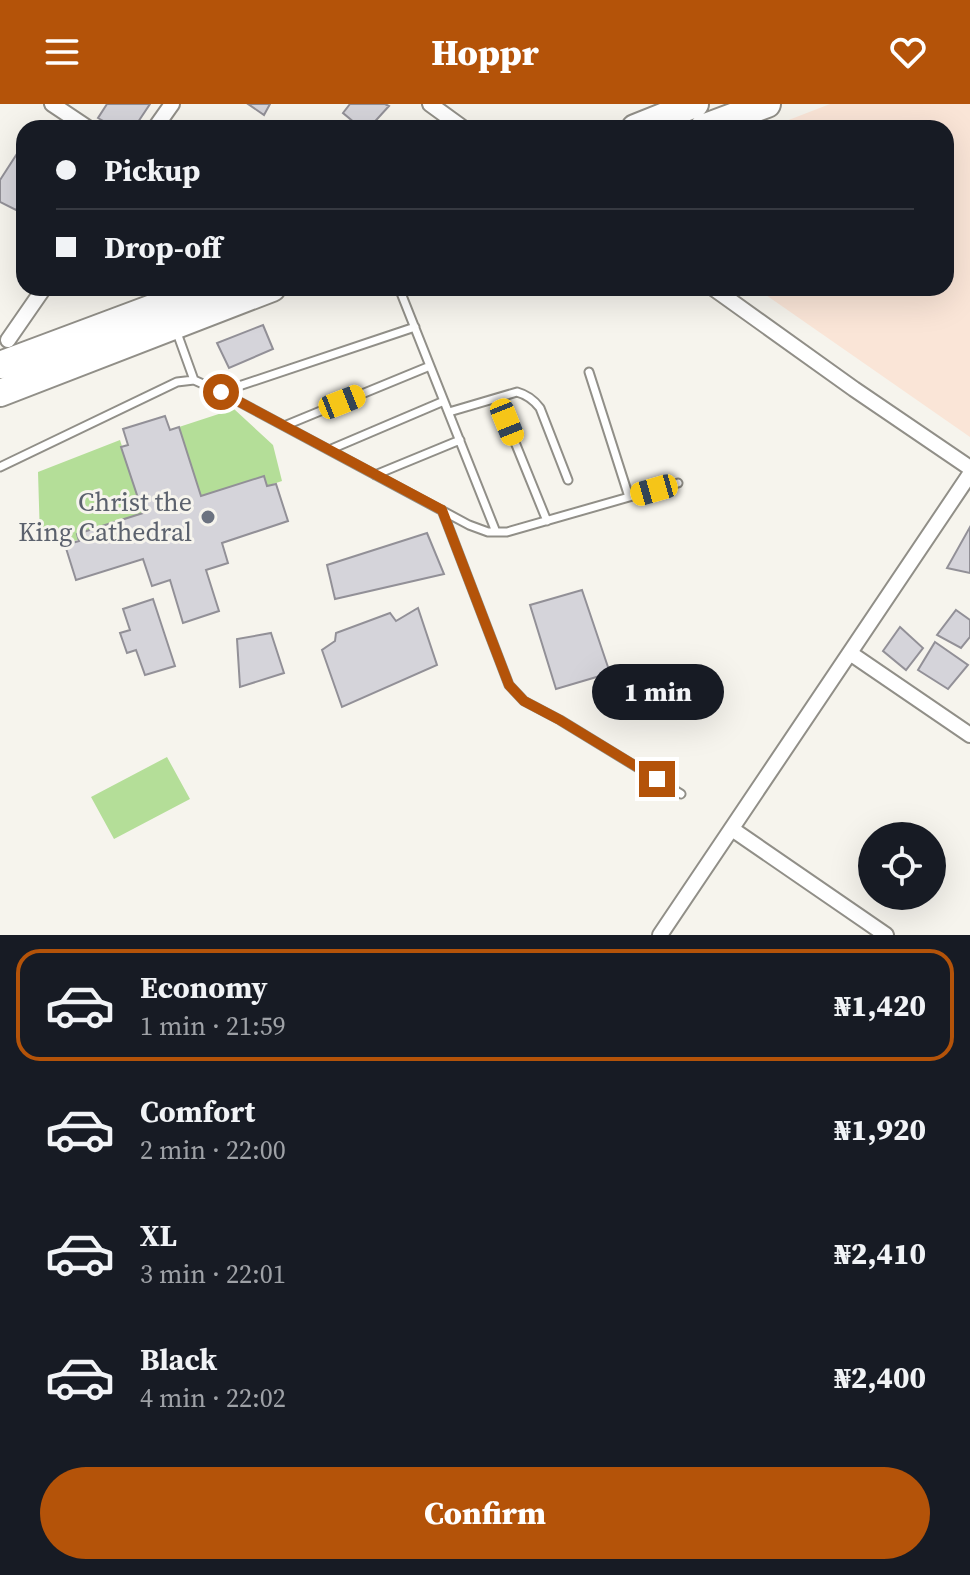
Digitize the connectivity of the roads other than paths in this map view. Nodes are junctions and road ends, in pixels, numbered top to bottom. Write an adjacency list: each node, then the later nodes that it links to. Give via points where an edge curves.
1 (52, 104): 5 (street)
2 (430, 104): 6 (street)
3 (695, 104): 7 (highway)
4 (767, 104): 8 (highway)
5 (76, 120)
6 (452, 120)
7 (655, 120)
8 (724, 120)
9 (39, 296): 16 (street)
10 (195, 296): 14 (highway)
11 (241, 296): 14 (highway)
12 (402, 296): 15 (lane)
13 (724, 296): 29 (street)
14 (170, 314): 16 (highway); 19 (lane); 21 (highway)
15 (415, 327): 17 (lane); 20 (lane)
16 (9, 348)
17 (430, 366): 23 (lane); 25 (lane)
18 (589, 372): 33 (lane)
19 (194, 380): 20 (lane); 28 (lane, via 177,382)
20 (221, 392): 25 (lane)
21 (0, 393)
22 (497, 398): 24 (lane); 31 (lane, via 517,392 533,399); 35 (lane)
23 (444, 401): 24 (lane); 27 (lane)
24 (449, 412): 26 (lane)
25 (284, 426): 27 (lane)
26 (460, 440): 30 (lane); 36 (lane)
27 (329, 450): 30 (lane)
28 (0, 467)
29 (970, 471): 37 (street)
30 (375, 475): 34 (lane)
31 (568, 480)
32 (678, 483): 33 (lane)
33 (629, 497): 35 (lane)
34 (442, 510): 36 (lane); 39 (lane, via 509,685 524,701)
35 (547, 521): 36 (lane)
36 (496, 532)
37 (850, 653): 38 (street); 40 (street)
38 (970, 735)
39 (681, 794)
40 (732, 829): 41 (street); 42 (street)
41 (660, 935)
42 (886, 935)

